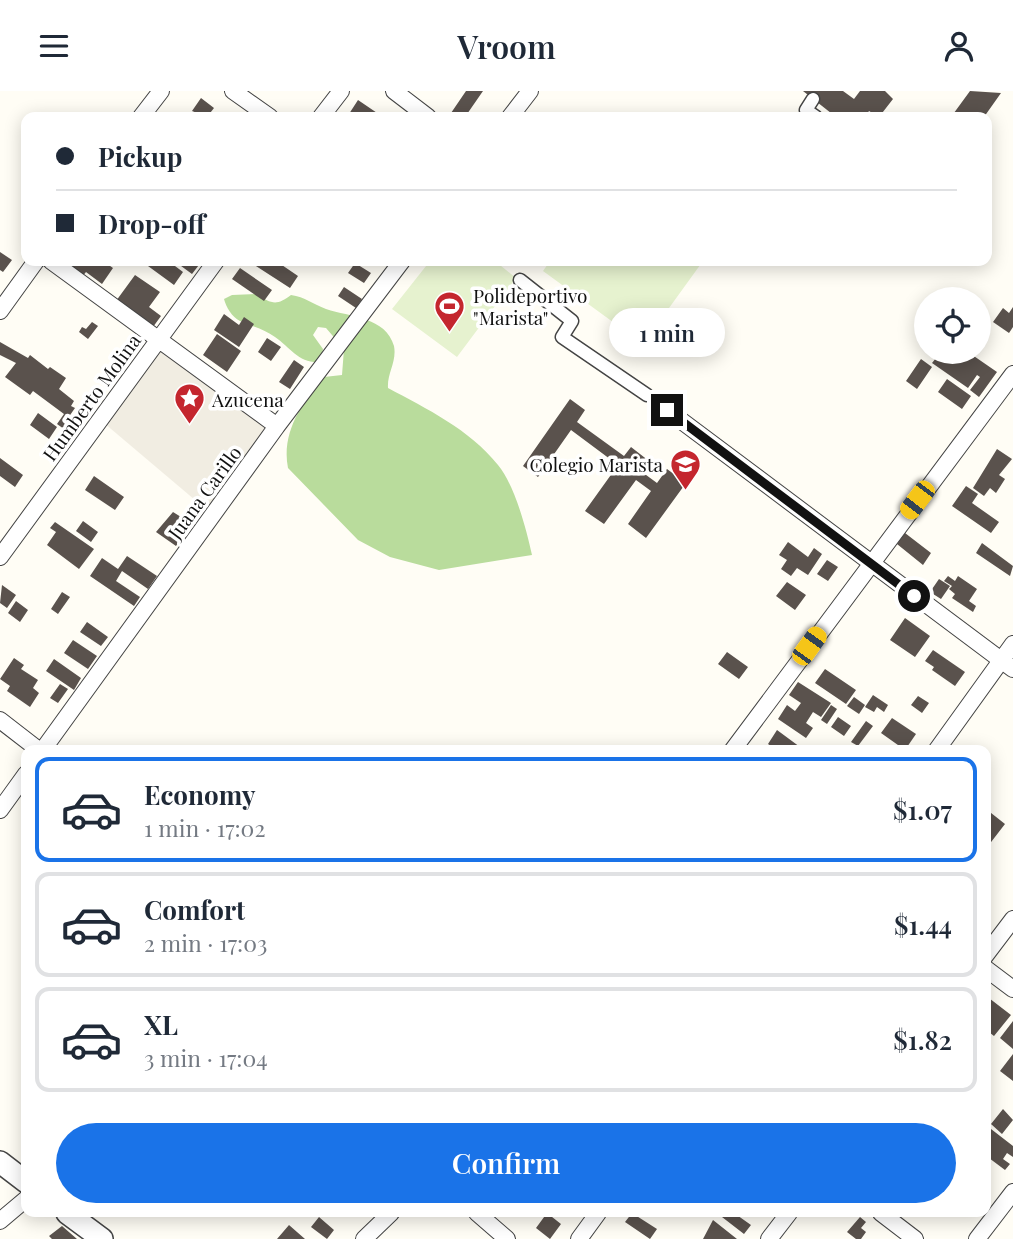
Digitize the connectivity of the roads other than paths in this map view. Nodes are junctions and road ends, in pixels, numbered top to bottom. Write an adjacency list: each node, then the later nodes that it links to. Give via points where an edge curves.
1 (161, 91): 7 (street)
2 (233, 91): 8 (street)
3 (341, 91): 9 (street)
4 (394, 91): 10 (street)
5 (530, 91): 11 (street)
6 (813, 99): 12 (street)
7 (145, 112)
8 (263, 112)
9 (325, 112)
10 (421, 112)
11 (514, 112)
12 (809, 112)
13 (32, 266): 18 (street)
14 (58, 266): 19 (street)
15 (212, 266): 19 (street, Humberto Molina)
16 (398, 266): 23 (street, Juana Carillo)
17 (520, 280): 21 (street, via 572,321 562,337)
18 (0, 311)
19 (159, 340): 23 (street); 24 (street, Humberto Molina)
20 (1013, 374): 25 (street)
21 (647, 395)
22 (667, 410): 25 (street)
23 (277, 426): 30 (street, Juana Carillo)
24 (3, 548)
25 (870, 563): 27 (street); 31 (street)
26 (1013, 644): 27 (street)
27 (1007, 665): 32 (street)
28 (0, 720): 29 (street)
29 (33, 745)
30 (45, 745)
31 (736, 745)
32 (941, 745)
33 (21, 780): 34 (street)
34 (0, 810)
35 (1013, 919): 36 (street)
36 (991, 948)
37 (991, 972): 38 (street)
38 (1013, 989)
39 (0, 1162): 40 (street)
40 (21, 1178)
41 (1013, 1192): 56 (street)
42 (21, 1203): 49 (street)
43 (72, 1217): 50 (street)
44 (387, 1217): 51 (street)
45 (482, 1217): 52 (street)
46 (595, 1217): 53 (street)
47 (786, 1217): 54 (street)
48 (886, 1217): 55 (street)
49 (0, 1221)
50 (102, 1239)
51 (365, 1239)
52 (507, 1239)
53 (579, 1239)
54 (769, 1239)
55 (915, 1239)
56 (977, 1239)

